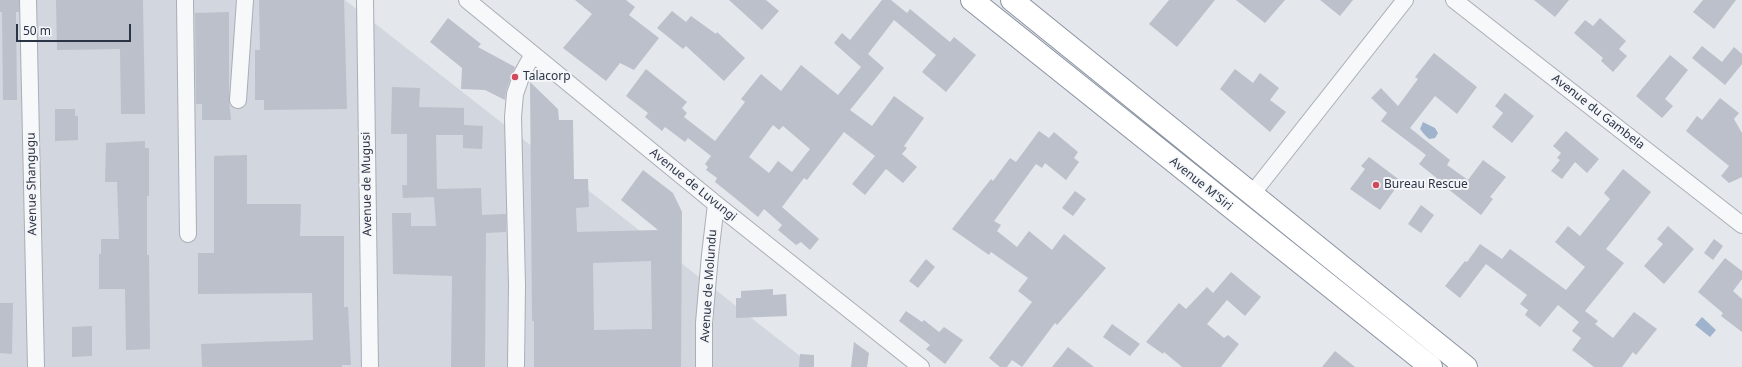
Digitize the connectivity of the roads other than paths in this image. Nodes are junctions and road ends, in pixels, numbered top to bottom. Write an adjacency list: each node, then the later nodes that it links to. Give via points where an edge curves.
1 (28, 0): 16 (street, Avenue Shangugu)
2 (185, 0): 15 (street)
3 (246, 0): 11 (street)
4 (365, 0): 17 (street, Avenue de Mugusi)
5 (468, 0): 10 (street, Avenue de Luvungi)
6 (972, 0): 21 (highway, Avenue M'Siri)
7 (1012, 0): 12 (highway, Avenue M'Siri)
8 (1405, 0): 12 (street)
9 (1454, 0): 14 (street, Avenue du Gambela)
10 (533, 54): 13 (street, Avenue de Luvungi); 18 (street, via 515,94 513,117)
11 (238, 100)
12 (1252, 194): 22 (highway, Avenue M'Siri)
13 (716, 204): 19 (street, Avenue de Molundu, via 704,323); 20 (street, Avenue de Luvungi)
14 (1742, 225)
15 (188, 234)
16 (36, 367)
17 (370, 367)
18 (516, 367)
19 (704, 367)
20 (921, 367)
21 (1431, 367)
22 (1466, 367)

